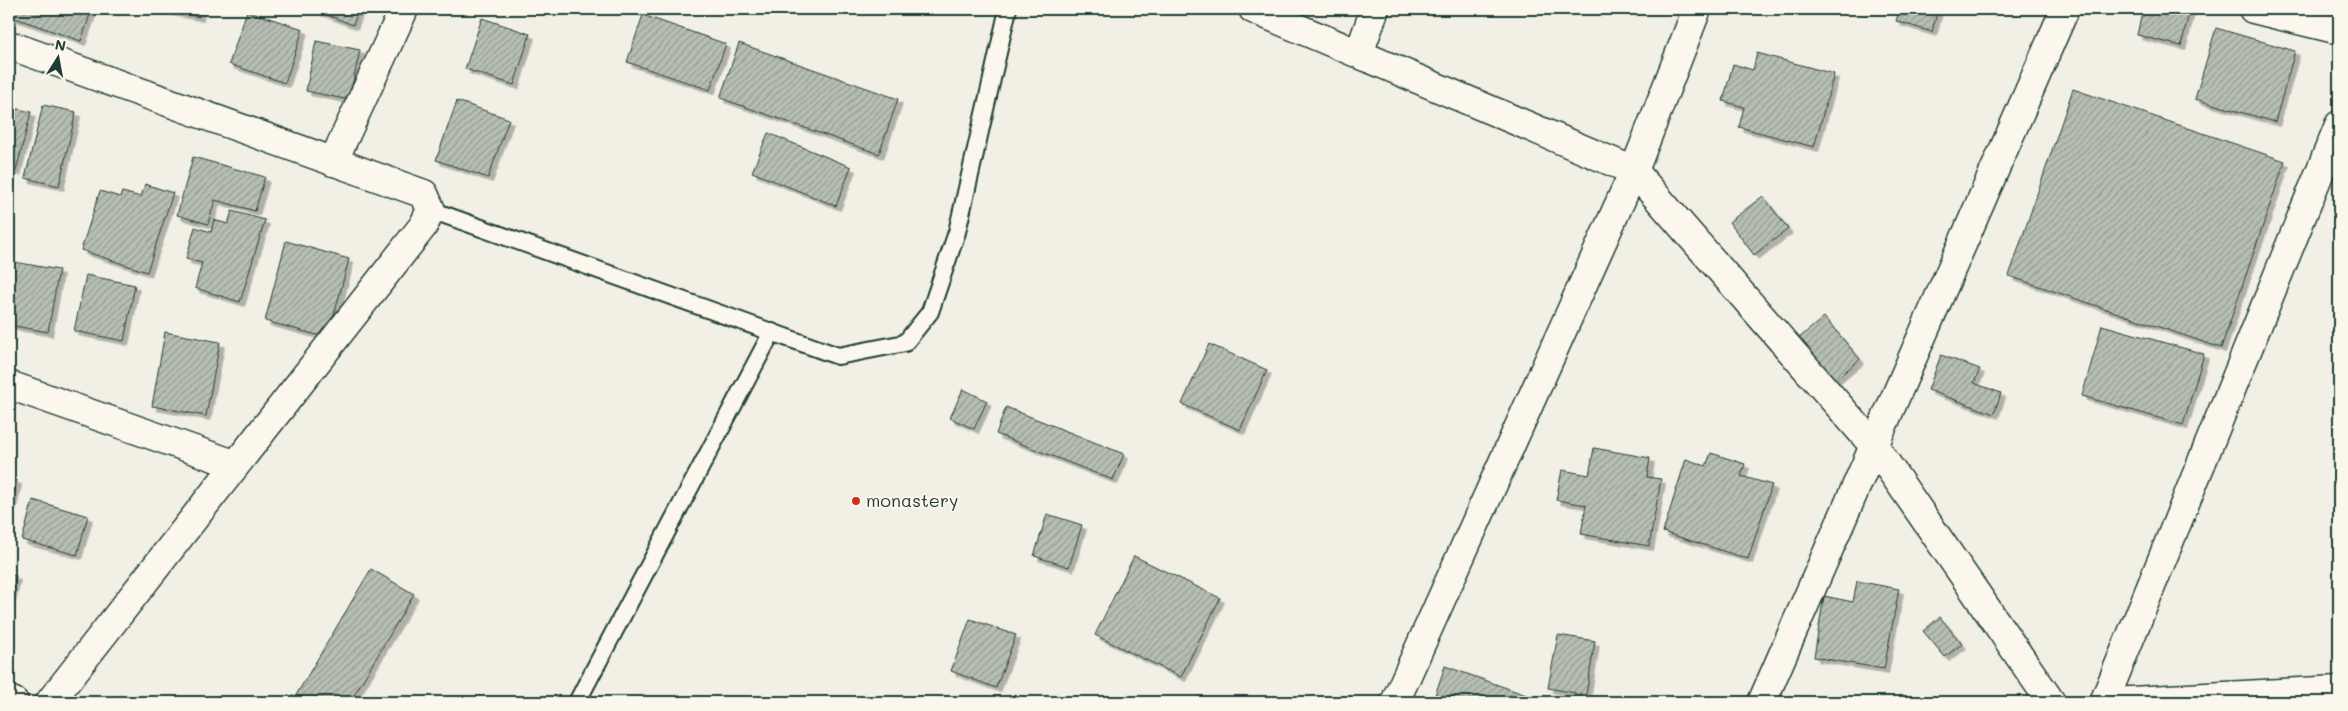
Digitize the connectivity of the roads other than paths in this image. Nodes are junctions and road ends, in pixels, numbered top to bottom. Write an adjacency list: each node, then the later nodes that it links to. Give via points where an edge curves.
1 (404, 9): 12 (street)
2 (1008, 9): 15 (lane, via 957,232 930,312 905,342 838,356)
3 (1253, 9): 10 (street)
4 (1375, 9): 10 (street)
5 (1697, 9): 13 (street)
6 (2065, 9): 17 (street)
7 (2253, 9): 8 (street)
8 (2339, 30)
9 (9, 45): 12 (street)
10 (1359, 53): 13 (street)
11 (2339, 125): 27 (street)
12 (334, 162): 14 (street, via 424,194)
13 (1634, 171): 17 (street); 24 (street)
14 (431, 210): 15 (lane); 18 (street, via 423,226)
15 (772, 332): 23 (lane)
16 (9, 385): 18 (street)
17 (1875, 447): 25 (street); 26 (street)
18 (234, 464): 22 (street)
19 (2339, 690): 28 (street)
20 (9, 700): 21 (street)
21 (14, 702)
22 (50, 702)
23 (577, 702)
24 (1395, 702)
25 (1762, 702)
26 (2050, 702)
27 (2104, 702)
28 (2112, 702)

